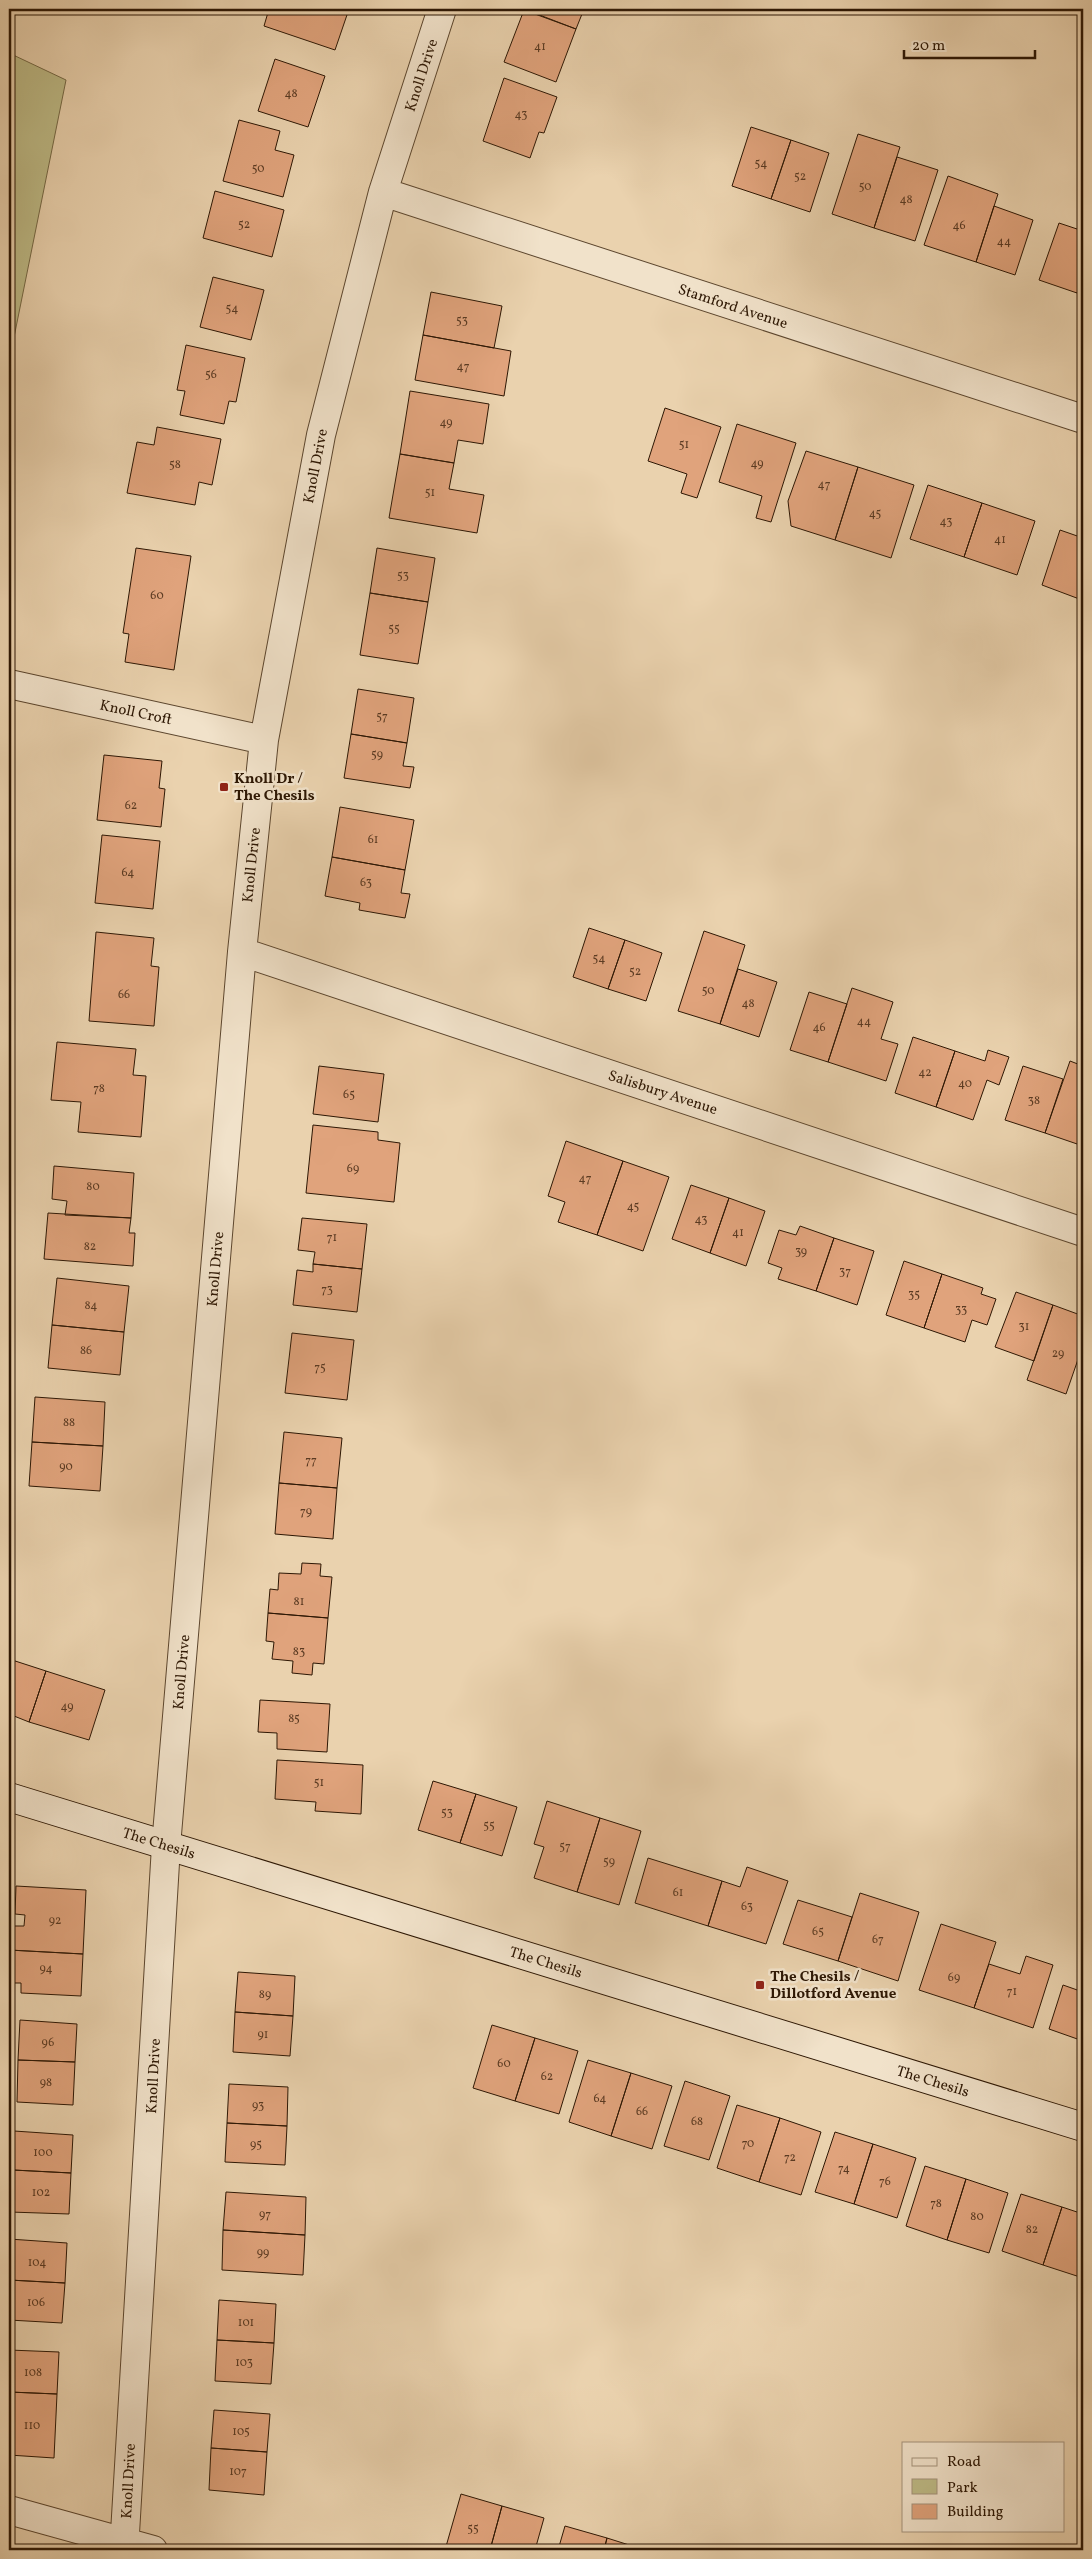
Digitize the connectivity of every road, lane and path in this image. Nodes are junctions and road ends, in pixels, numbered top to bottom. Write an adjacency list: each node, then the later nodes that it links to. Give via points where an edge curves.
1 (442, 9): 2 (street, Knoll Drive)
2 (383, 192): 3 (street, Stamford Avenue); 5 (street, Knoll Drive, via 320,435)
3 (1083, 419)
4 (9, 684): 5 (street, Knoll Croft)
5 (264, 740): 6 (street, Knoll Drive)
6 (242, 952): 7 (street, Salisbury Avenue); 9 (street, Knoll Drive)
7 (1083, 1232)
8 (9, 1797): 9 (street, The Chesils)
9 (166, 1846): 10 (street, The Chesils); 12 (street, Knoll Drive)
10 (1083, 2127)
11 (9, 2510): 12 (street)
12 (124, 2546): 13 (street)
13 (153, 2550)

